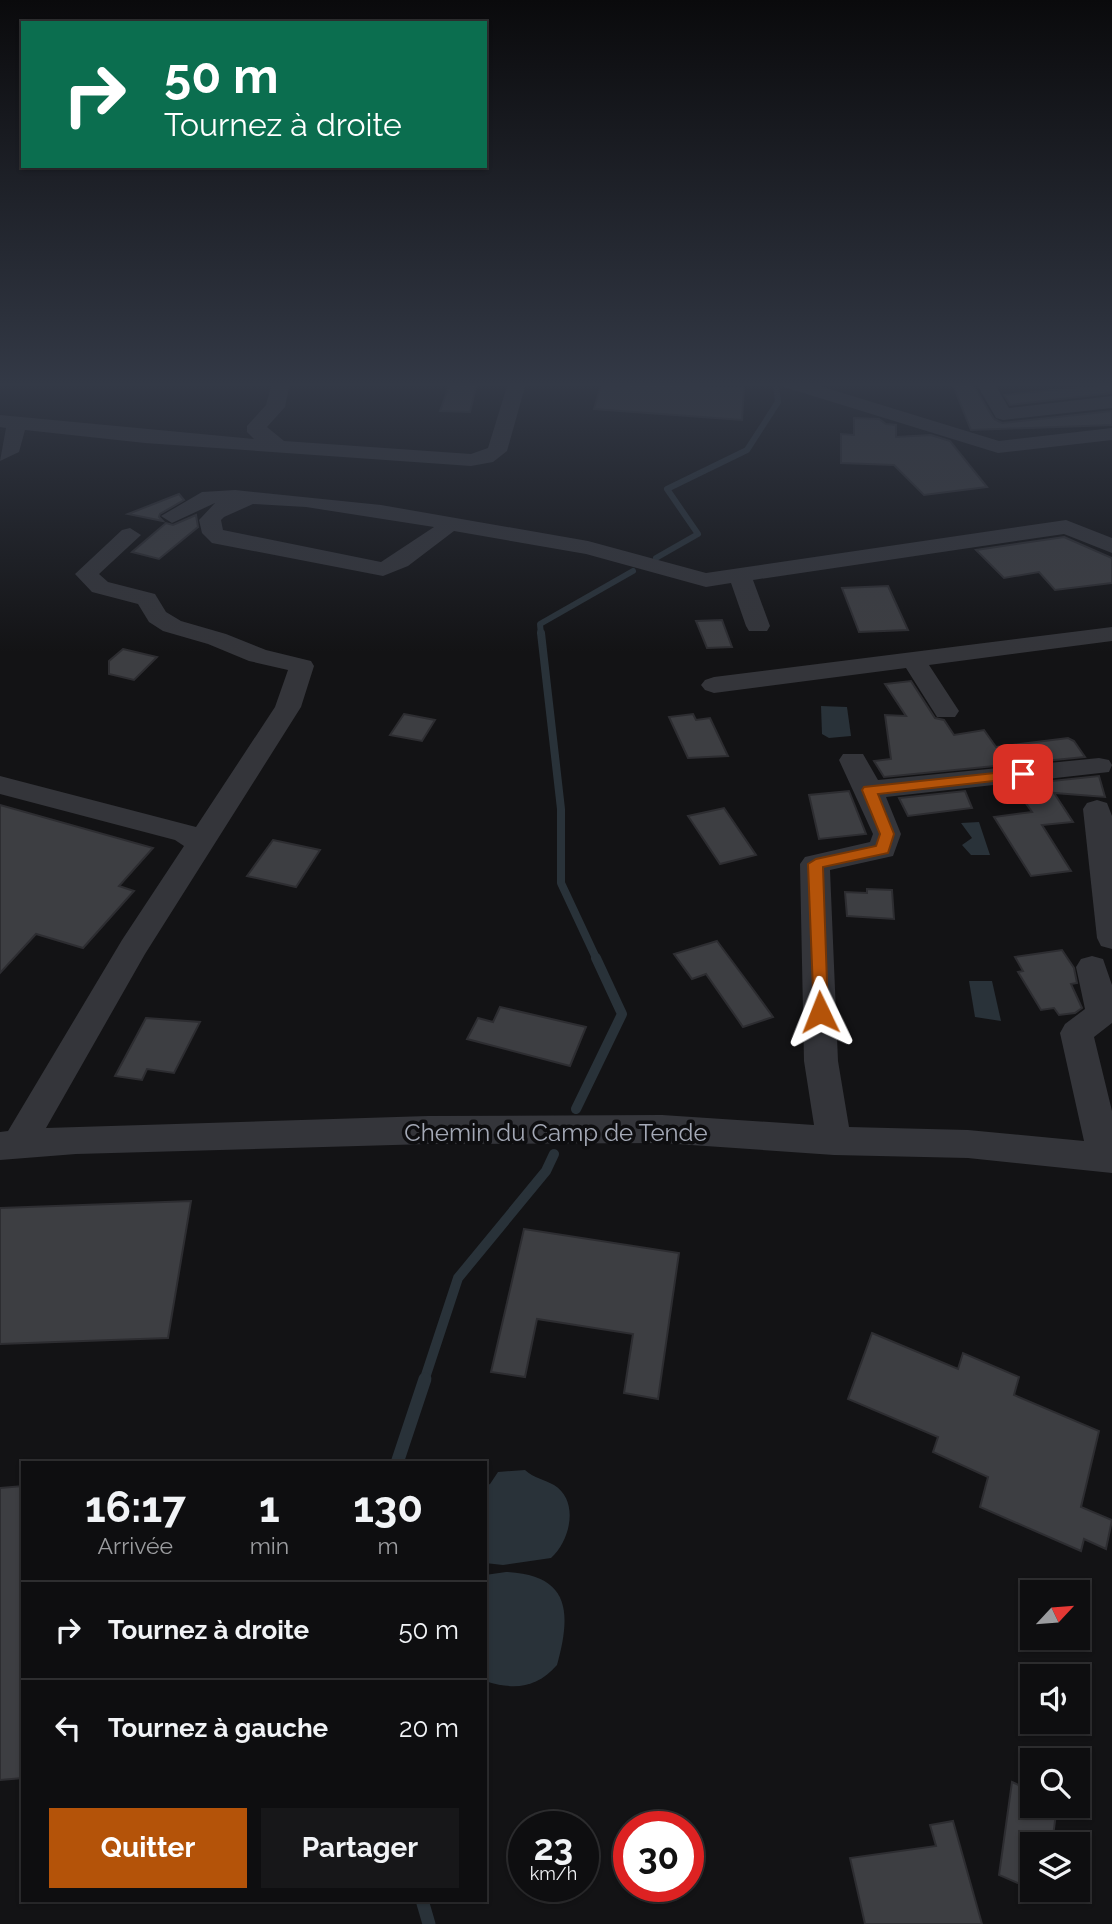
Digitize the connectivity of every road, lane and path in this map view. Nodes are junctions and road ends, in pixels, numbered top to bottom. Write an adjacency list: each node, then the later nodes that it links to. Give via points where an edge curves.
1 (172, 516): 5 (street, via 210,497 306,501)
2 (443, 531): 2 (street, via 365,515 261,502 228,504 210,520 213,533 220,538 383,569 403,563); 5 (street, via 592,557)
3 (130, 535): 18 (street, via 86,574 100,587 147,599 157,617 172,626 302,666 288,707)
4 (1112, 546): 6 (street, via 1066,527)
5 (618, 557): 6 (street, via 706,580)
6 (740, 576): 7 (street)
7 (758, 626)
8 (1112, 634): 9 (street)
9 (913, 660): 10 (street); 11 (street)
10 (714, 685)
11 (946, 711)
12 (853, 760): 15 (street)
13 (1100, 766): 15 (street)
14 (0, 785): 18 (street, via 185,833)
15 (869, 790): 21 (street, via 887,834 883,849 816,864 821,1061)
16 (0, 795): 18 (street, via 155,833)
17 (1097, 809): 19 (street)
18 (191, 855): 22 (street)
19 (1112, 938)
20 (1093, 967): 23 (street, via 1102,1013 1077,1033)
21 (834, 1140): 22 (street, Chemin du Camp de Tende, via 662,1129 429,1130); 23 (street, Chemin du Camp de Tende, via 968,1144)
22 (9, 1145)
23 (1109, 1158)

